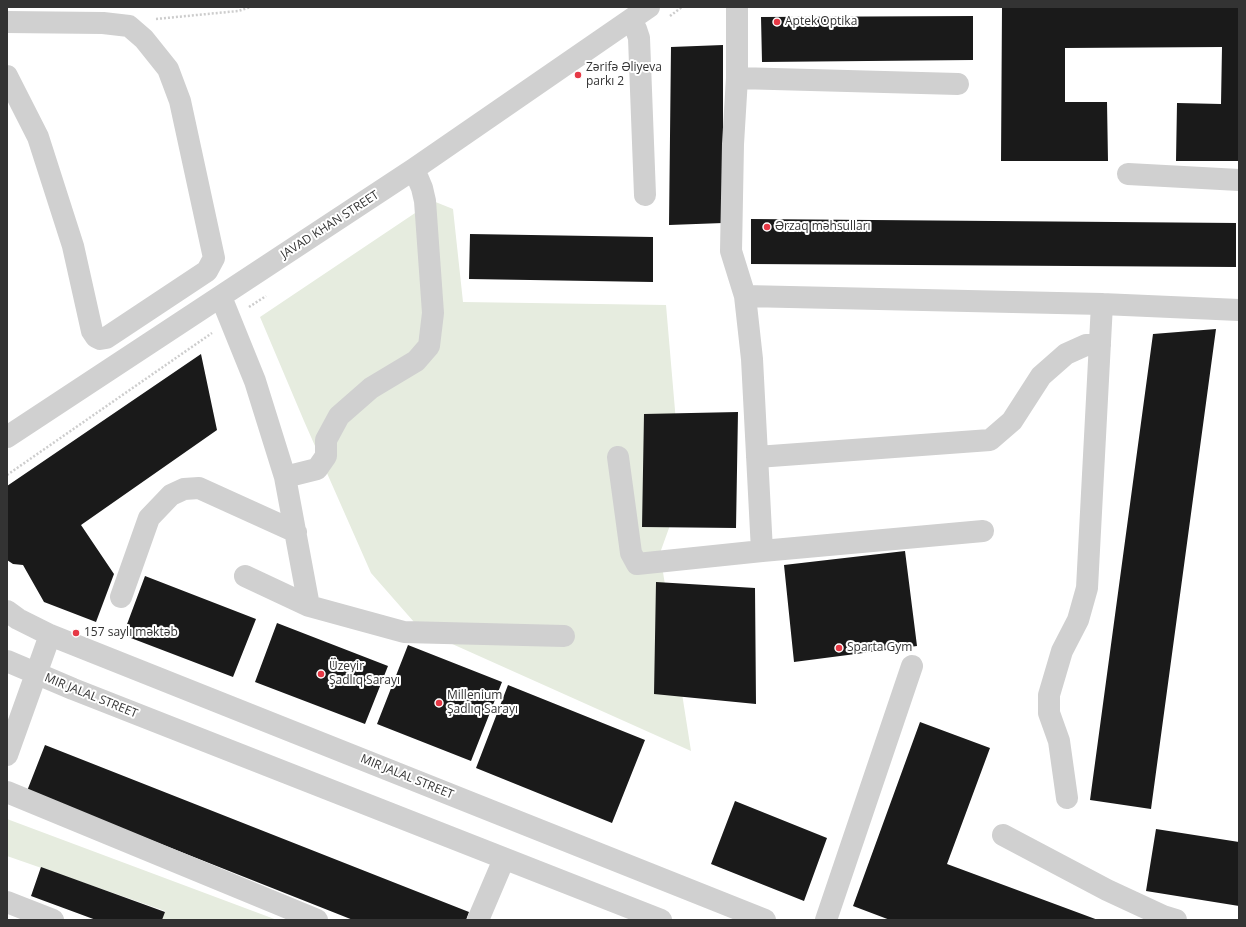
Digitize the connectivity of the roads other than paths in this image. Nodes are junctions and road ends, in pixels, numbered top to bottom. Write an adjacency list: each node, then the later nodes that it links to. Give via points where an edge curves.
1 (649, 7): 3 (street, JAVAD KHAN STREET)
2 (737, 7): 6 (street)
3 (630, 21): 9 (street, JAVAD KHAN STREET); 12 (street, via 636,28 639,38)
4 (7, 22): 8 (street, via 102,23 129,26 144,39 168,69 180,102 214,258 207,271 106,338 96,337 92,331 73,246 38,138)
5 (7, 76): 8 (street)
6 (737, 78): 7 (street); 14 (street, via 731,251)
7 (958, 84)
8 (14, 105)
9 (414, 169): 13 (street, JAVAD KHAN STREET); 21 (street, via 425,202 433,313 429,346 416,361 371,388 339,416 326,440 326,456 317,469)
10 (1128, 174): 11 (street)
11 (1239, 180)
12 (645, 195)
13 (220, 296): 18 (street, JAVAD KHAN STREET); 21 (street, via 255,381)
14 (745, 296): 15 (street); 20 (street, via 752,359)
15 (1102, 304): 16 (street); 17 (street)
16 (1239, 310)
17 (1100, 345): 20 (street, via 1086,344 1066,354 1041,376 1012,421 990,440); 36 (street, via 1087,588 1078,620 1062,651 1049,695 1049,713 1059,741)
18 (7, 437)
19 (618, 457): 24 (street, via 631,553 636,564)
20 (757, 457): 24 (street)
21 (285, 477): 23 (street)
22 (983, 531): 24 (street)
23 (296, 532): 26 (street, via 199,488 184,489 171,495 149,518); 27 (street)
24 (762, 550)
25 (245, 576): 27 (street)
26 (121, 597)
27 (309, 606): 30 (street, via 404,632)
28 (7, 611): 29 (street, MIR JALAL STREET)
29 (50, 635): 33 (street); 44 (street, MIR JALAL STREET)
30 (564, 636)
31 (7, 661): 33 (street, MIR JALAL STREET)
32 (912, 666): 45 (street)
33 (35, 674): 34 (street); 38 (street, MIR JALAL STREET)
34 (7, 755)
35 (7, 792): 41 (street)
36 (1067, 798)
37 (1003, 836): 46 (street, via 1107,890)
38 (504, 859): 42 (street); 43 (street, MIR JALAL STREET)
39 (7, 902): 40 (street)
40 (54, 920)
41 (317, 920)
42 (478, 920)
43 (661, 920)
44 (765, 920)
45 (826, 920)
46 (1176, 920)

